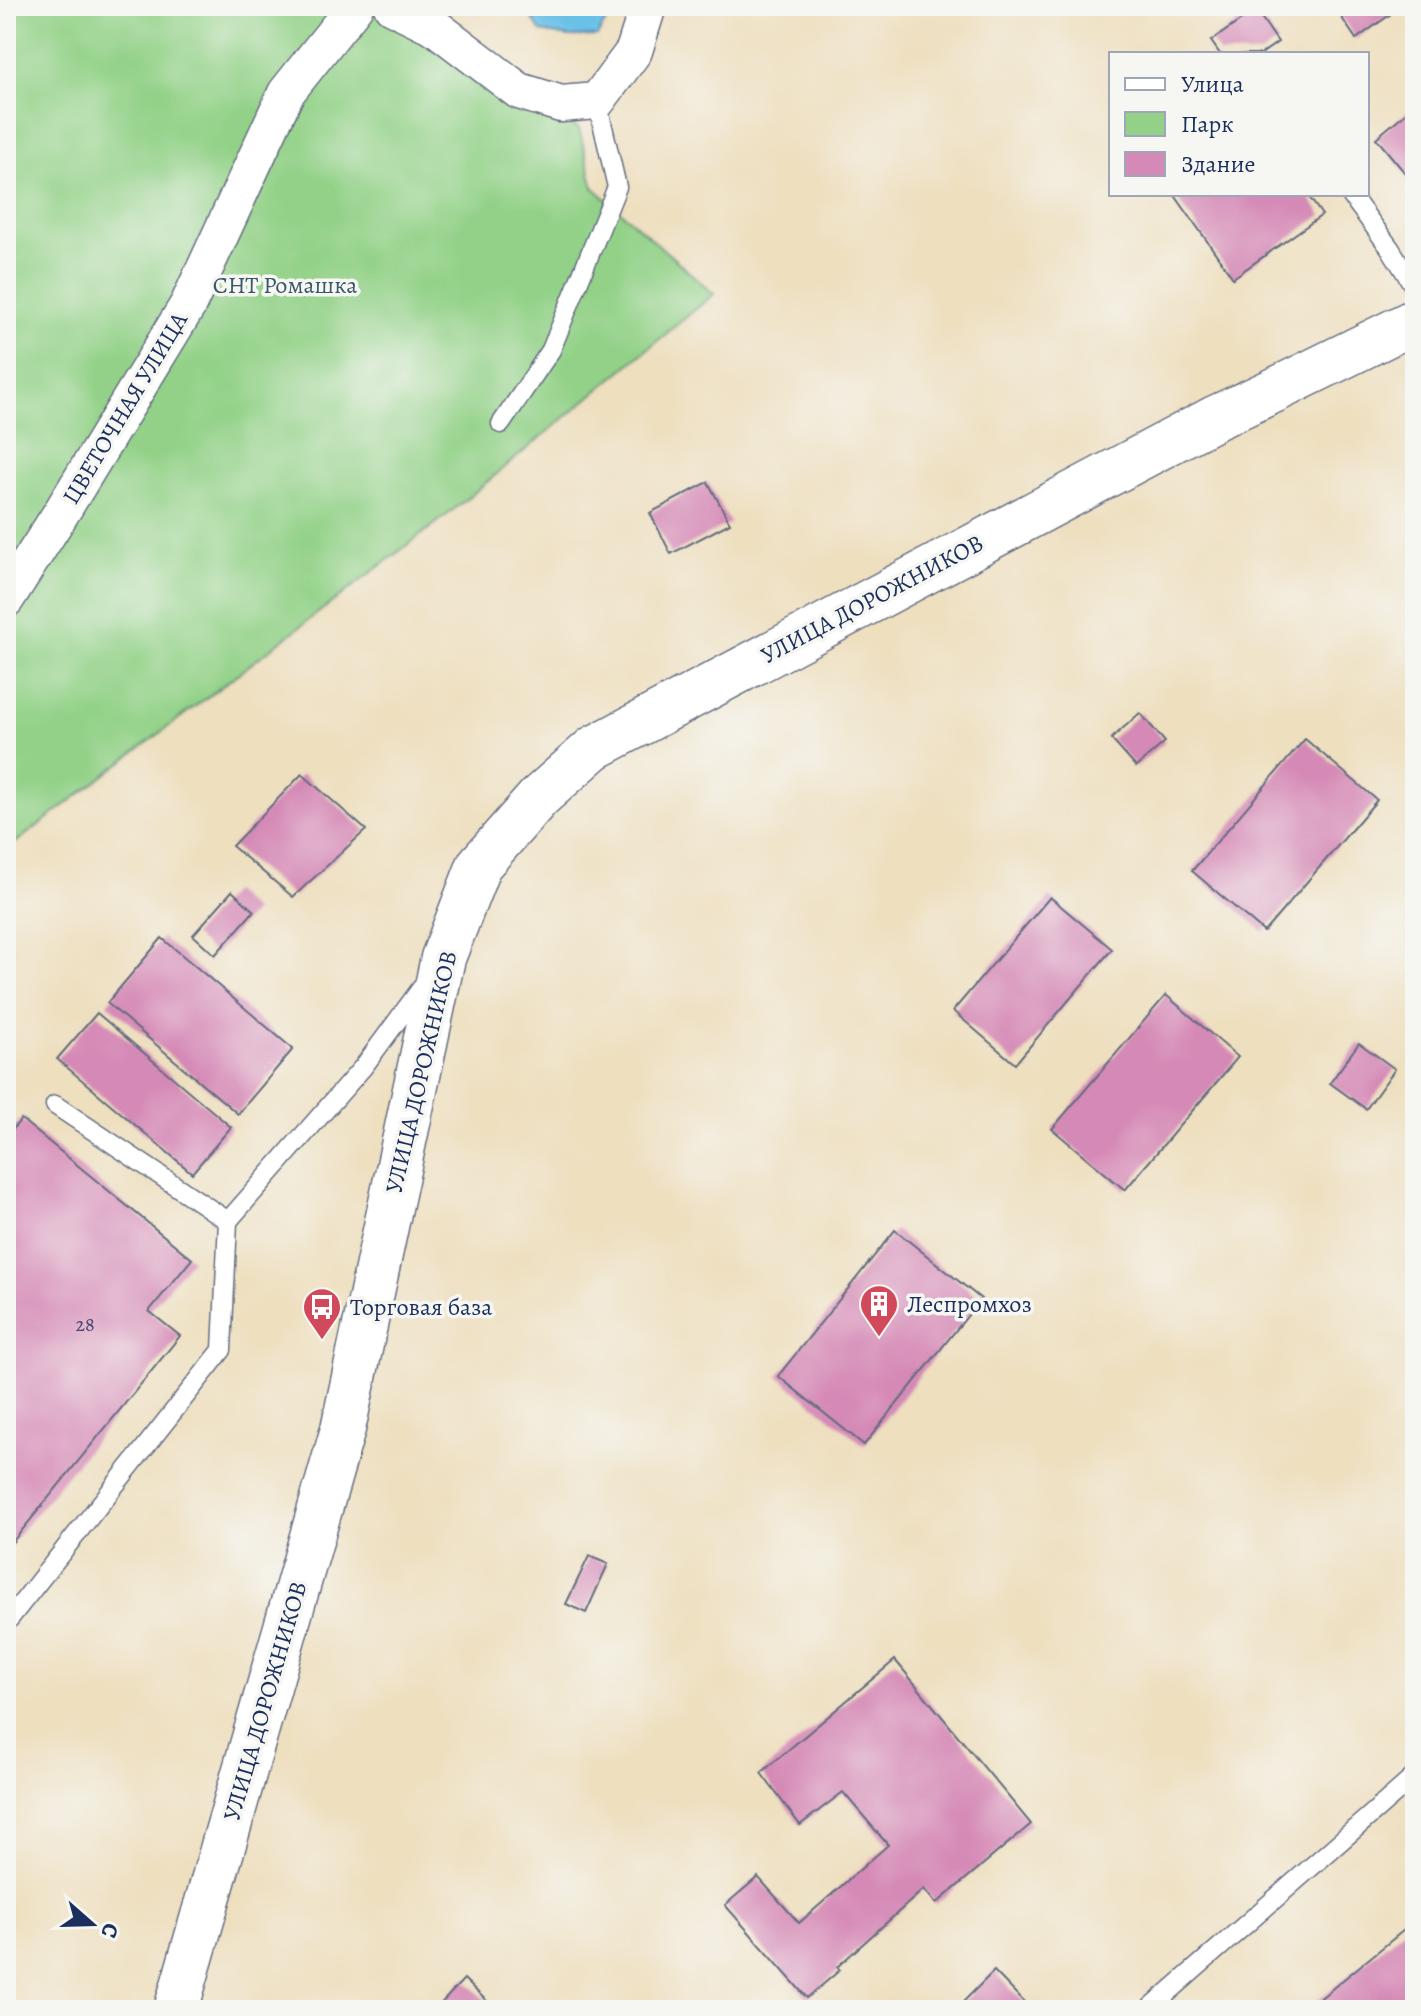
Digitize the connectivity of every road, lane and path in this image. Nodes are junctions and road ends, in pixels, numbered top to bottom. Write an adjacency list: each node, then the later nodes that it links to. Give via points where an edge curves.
1 (355, 6): 9 (street, ЦВЕТОЧНАЯ УЛИЦА, via 286,93 188,305)
2 (392, 6): 4 (street, via 435,27 519,91 561,104)
3 (648, 6): 4 (street, via 634,51)
4 (597, 101): 8 (lane, via 617,187 551,350)
5 (1351, 196): 6 (lane)
6 (1415, 288)
7 (1415, 321): 10 (street, УЛИЦА ДОРОЖНИКОВ, via 1215,418 594,748 539,797 479,865)
8 (501, 424)
9 (6, 599)
10 (443, 958): 12 (lane, via 364,1066); 15 (street, УЛИЦА ДОРОЖНИКОВ, via 343,1429)
11 (55, 1105): 12 (lane)
12 (228, 1221): 13 (lane, via 222,1350)
13 (6, 1623)
14 (1415, 1776): 16 (lane)
15 (176, 2010)
16 (1148, 2010)

